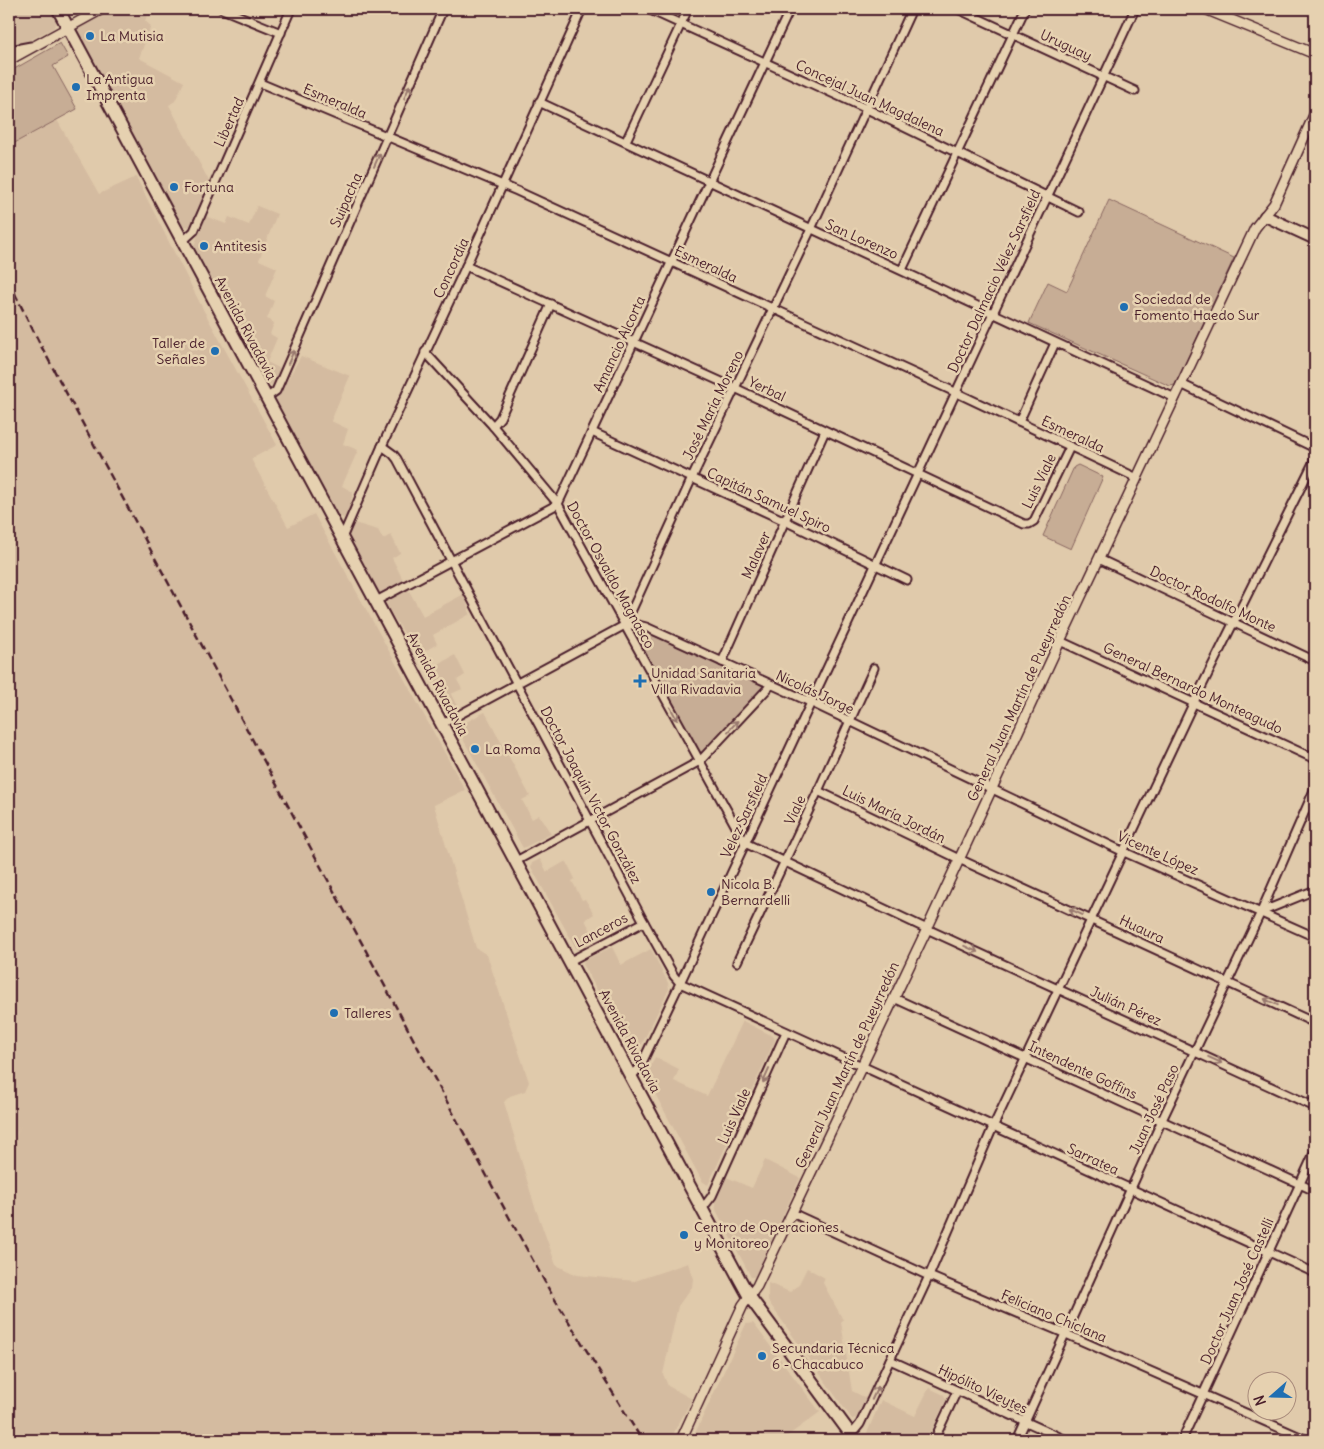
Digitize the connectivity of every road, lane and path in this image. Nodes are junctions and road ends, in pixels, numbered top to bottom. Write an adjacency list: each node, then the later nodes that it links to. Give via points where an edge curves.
1 (58, 9): 16 (main road, Avenida Rivadavia)
2 (102, 9): 16 (street)
3 (222, 9): 17 (street)
4 (291, 9): 17 (street, Libertad)
5 (443, 9): 28 (street, Suipacha, one-way to 5)
6 (582, 9): 25 (street, Concordia)
7 (648, 9): 15 (street, Concejal Juan Magdalena)
8 (688, 9): 15 (street)
9 (790, 9): 21 (street, Amancio Alcorta)
10 (912, 9): 26 (street, José María Moreno)
11 (958, 9): 18 (street, Uruguay)
12 (1026, 9): 18 (street)
13 (1135, 9): 22 (street, Doctor Dalmacio Vélez Sarsfield)
14 (1206, 9): 19 (street)
15 (681, 24): 21 (street, Concejal Juan Magdalena); 29 (street)
16 (68, 27): 20 (street); 38 (main road, Avenida Rivadavia)
17 (281, 33): 23 (street, Libertad)
18 (1014, 35): 22 (street, Uruguay); 30 (street)
19 (1315, 54)
20 (11, 56)
21 (765, 63): 26 (street, Concejal Juan Magdalena); 31 (street, Amancio Alcorta)
22 (1104, 76): 24 (street, Uruguay); 33 (street, Doctor Dalmacio Vélez Sarsfield)
23 (260, 83): 28 (street, Esmeralda); 38 (street, Libertad, via 194,231)
24 (1135, 91)
25 (539, 102): 29 (street, San Lorenzo); 32 (street, Concordia)
26 (867, 110): 30 (street, Concejal Juan Magdalena); 36 (street, José María Moreno)
27 (1315, 113): 35 (street, General Juan Martín de Pueyrredón, via 1274,204)
28 (387, 137): 32 (street, Esmeralda); 51 (street, Suipacha, one-way to 28, via 276,391)
29 (626, 141): 31 (street, San Lorenzo)
30 (958, 153): 33 (street, Concejal Juan Magdalena); 41 (street)
31 (710, 182): 36 (street, San Lorenzo); 39 (street, Amancio Alcorta)
32 (503, 185): 39 (street, Esmeralda); 40 (street, Concordia)
33 (1048, 196): 34 (street, Concejal Juan Magdalena); 44 (street, Doctor Dalmacio Vélez Sarsfield)
34 (1079, 212)
35 (1265, 216): 37 (main road); 48 (street, General Juan Martín de Pueyrredón, via 1255,228)
36 (811, 229): 41 (street, San Lorenzo); 43 (street, José María Moreno)
37 (1315, 239)
38 (184, 241): 51 (main road, Avenida Rivadavia)
39 (672, 262): 43 (street, Esmeralda); 45 (street, Amancio Alcorta)
40 (466, 266): 42 (street, Yerbal); 47 (street, Concordia)
41 (902, 270): 44 (street, San Lorenzo)
42 (551, 304): 45 (street, Yerbal); 54 (street, via 500,418)
43 (772, 308): 49 (street, José María Moreno); 50 (street, Esmeralda)
44 (992, 314): 46 (street, San Lorenzo); 50 (street, Doctor Dalmacio Vélez Sarsfield)
45 (633, 342): 49 (street, Yerbal); 56 (street, Amancio Alcorta)
46 (1055, 343): 52 (street, San Lorenzo); 53 (street)
47 (425, 352): 54 (street, Doctor Osvaldo Magnasco); 57 (street, Concordia)
48 (1181, 384): 52 (street, General Juan Martín de Pueyrredón); 59 (street)
49 (735, 388): 55 (street, Yerbal); 62 (street, José María Moreno)
50 (955, 392): 53 (street, Esmeralda); 61 (street, Doctor Dalmacio Vélez Sarsfield)
51 (266, 398): 67 (main road, Avenida Rivadavia)
52 (1175, 398): 63 (street, General Juan Martín de Pueyrredón)
53 (1019, 422): 58 (street, Esmeralda)
54 (493, 426): 64 (street, Doctor Osvaldo Magnasco)
55 (826, 431): 61 (street, Yerbal); 65 (street, Malaver)
56 (592, 432): 62 (street, Capitán Samuel Spiro); 64 (street, Amancio Alcorta)
57 (382, 446): 67 (street, Concordia); 69 (street, Doctor Joaquín Victor González, via 397,459)
58 (1070, 447): 63 (street, Esmeralda); 66 (street, Luis Viale, via 1034,522)
59 (1315, 448)
60 (1315, 459): 73 (street)
61 (918, 475): 66 (street, Yerbal); 70 (street, Doctor Dalmacio Vélez Sarsfield)
62 (692, 478): 65 (street, Capitán Samuel Spiro); 74 (street, José María Moreno)
63 (1137, 478): 68 (street, General Juan Martín de Pueyrredón)
64 (558, 504): 69 (street); 74 (street, Doctor Osvaldo Magnasco)
65 (785, 521): 70 (street, Capitán Samuel Spiro); 77 (street, Malaver)
66 (1029, 524)
67 (342, 538): 72 (main road, Avenida Rivadavia)
68 (1099, 559): 73 (street, Doctor Rodolfo Monte); 75 (street, General Juan Martín de Pueyrredón)
69 (451, 562): 72 (street); 79 (street, Doctor Joaquín Victor González)
70 (875, 564): 71 (street, Capitán Samuel Spiro); 81 (street, Velez Sarsfield)
71 (907, 580)
72 (376, 601): 84 (main road, Avenida Rivadavia)
73 (1234, 622): 76 (street, Doctor Rodolfo Monte); 82 (street)
74 (625, 625): 77 (street, Nicolás Jorge, via 646,627); 79 (street); 86 (street, Doctor Osvaldo Magnasco, one-way to 86)
75 (1060, 641): 82 (street, General Bernardo Monteagudo); 88 (street, General Juan Martín de Pueyrredón)
76 (1315, 661)
77 (722, 662): 80 (street, Nicolás Jorge)
78 (874, 668): 83 (street, Viale)
79 (517, 684): 84 (street); 90 (street, Doctor Joaquín Victor González)
80 (771, 685): 81 (street, Nicolás Jorge); 86 (street, one-way to 80)
81 (810, 702): 83 (street, Nicolás Jorge); 91 (street, Velez Sarsfield)
82 (1194, 702): 85 (street, General Bernardo Monteagudo); 92 (street)
83 (850, 722): 88 (street, Nicolás Jorge); 89 (street, Viale)
84 (442, 724): 94 (main road, Avenida Rivadavia)
85 (1315, 759)
86 (700, 761): 90 (street); 91 (street, Doctor Osvaldo Magnasco)
87 (1315, 788): 97 (street, Juan José Paso)
88 (992, 790): 92 (street, Vicente López); 93 (street, General Juan Martín de Pueyrredón)
89 (818, 791): 93 (street, Luis María Jordán); 95 (street, Viale)
90 (591, 820): 94 (street); 99 (street, Doctor Joaquín Victor González)
91 (745, 843): 95 (street); 105 (street, Velez Sarsfield)
92 (1124, 852): 97 (street, Vicente López); 98 (street)
93 (959, 859): 98 (street, Huaura, one-way to 93); 100 (street, General Juan Martín de Pueyrredón)
94 (516, 861): 102 (main road, Avenida Rivadavia)
95 (785, 861): 100 (street); 103 (street, Viale)
96 (1315, 890): 97 (street)
97 (1261, 912): 101 (street, Vicente López); 104 (street, Juan José Paso)
98 (1092, 920): 104 (street, Huaura); 106 (street)
99 (644, 922): 102 (street, Lanceros); 105 (street, Doctor Joaquín Victor González)
100 (927, 929): 106 (street, Julián Pérez, one-way to 106); 107 (street, General Juan Martín de Pueyrredón)
101 (1315, 938)
102 (570, 961): 113 (main road, Avenida Rivadavia)
103 (737, 962)
104 (1227, 981): 108 (street, Huaura, one-way to 104); 110 (street, Juan José Paso)
105 (680, 983): 109 (street); 113 (street, Velez Sarsfield, via 640,1067)
106 (1059, 990): 110 (street, Julián Pérez); 111 (street)
107 (894, 998): 111 (street, Intendente Goffins); 112 (street, General Juan Martín de Pueyrredón)
108 (1315, 1022)
109 (786, 1032): 112 (street); 121 (street, Luis Viale, one-way to 121, via 712,1196)
110 (1195, 1051): 114 (street, Julián Pérez, one-way to 114); 115 (street, Juan José Paso)
111 (1026, 1057): 115 (street, Intendente Goffins); 116 (street)
112 (861, 1067): 116 (street, Sarratea); 122 (street, General Juan Martín de Pueyrredón)
113 (632, 1076): 121 (main road, Avenida Rivadavia)
114 (1315, 1107)
115 (1162, 1120): 118 (street, Intendente Goffins); 119 (street, Juan José Paso)
116 (994, 1127): 119 (street, Sarratea); 125 (street)
117 (1315, 1151): 118 (street, Doctor Juan José Castelli)
118 (1300, 1184): 120 (street, Intendente Goffins); 123 (street, Doctor Juan José Castelli)
119 (1130, 1190): 123 (street, Sarratea); 127 (street, Juan José Paso)
120 (1315, 1191)
121 (702, 1209): 126 (main road, Avenida Rivadavia)
122 (792, 1213): 125 (street, Feliciano Chiclana); 126 (street, General Juan Martín de Pueyrredón)
123 (1268, 1253): 124 (street, Sarratea); 130 (street, Doctor Juan José Castelli)
124 (1315, 1273)
125 (929, 1276): 127 (street, Feliciano Chiclana); 128 (street)
126 (750, 1296): 132 (main road, Avenida Rivadavia); 133 (street, General Juan Martín de Pueyrredón)
127 (1066, 1334): 130 (street, Feliciano Chiclana); 131 (street, Juan José Paso)
128 (890, 1360): 129 (street, Hipólito Vieytes); 132 (street, one-way to 128)
129 (957, 1392): 131 (street, Hipólito Vieytes); 134 (street)
130 (1204, 1394): 137 (street, Doctor Juan José Castelli); 138 (street, Feliciano Chiclana)
131 (1025, 1422): 135 (street, Juan José Paso); 136 (street, Hipólito Vieytes)
132 (853, 1437)
133 (681, 1440)
134 (934, 1440)
135 (1017, 1440)
136 (1066, 1440)
137 (1182, 1440)
138 (1307, 1440)

